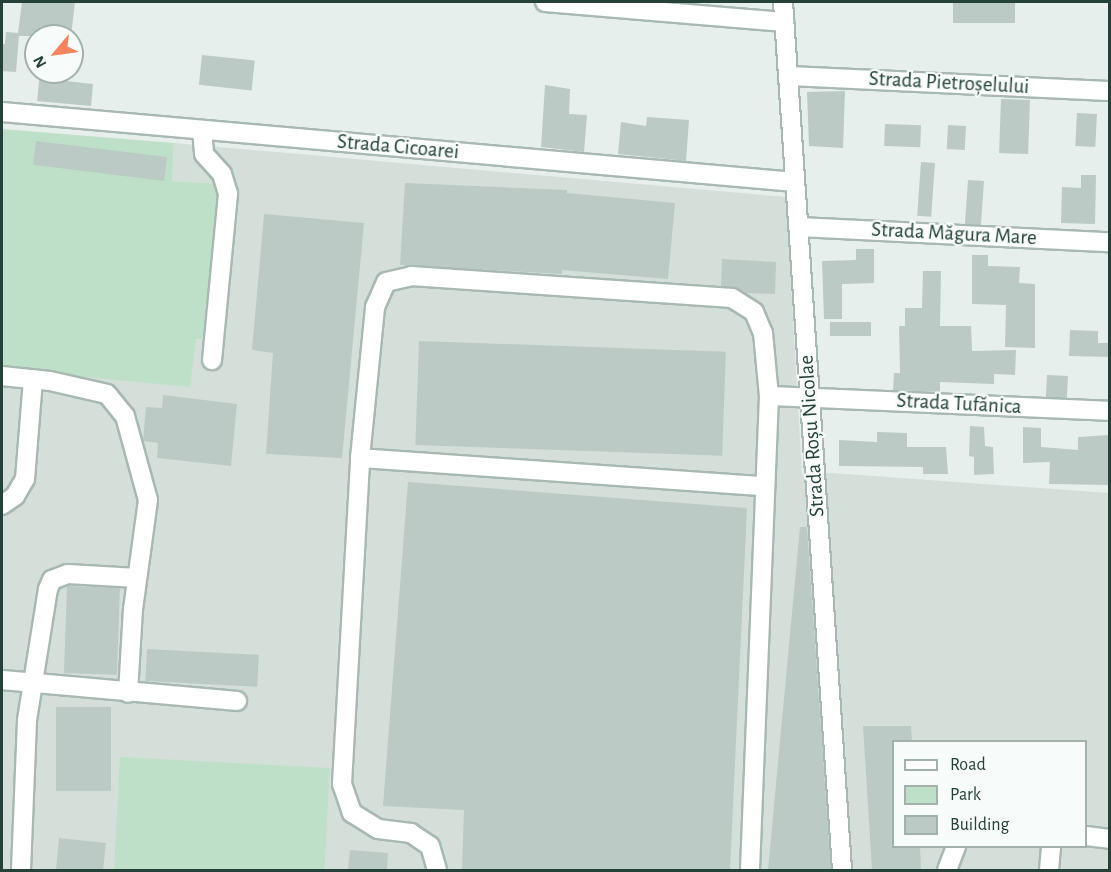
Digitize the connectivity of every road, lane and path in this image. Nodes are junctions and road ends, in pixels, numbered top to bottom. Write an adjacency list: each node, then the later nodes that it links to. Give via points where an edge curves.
1 (545, 2): 3 (street)
2 (783, 2): 3 (street, Strada Roșu Nicolae)
3 (784, 22): 4 (street, Strada Roșu Nicolae)
4 (788, 76): 5 (street, Strada Pietroșelului); 8 (street, Strada Roșu Nicolae)
5 (1110, 91)
6 (2, 112): 7 (street, Strada Cicoarei)
7 (202, 130): 8 (street, Strada Cicoarei); 11 (street, via 204,154 222,174 228,194)
8 (795, 182): 9 (street, Strada Roșu Nicolae)
9 (798, 227): 10 (street, Strada Măgura Mare); 15 (street, Strada Roșu Nicolae)
10 (1110, 242)
11 (212, 360)
12 (2, 376): 13 (street)
13 (33, 379): 19 (street, via 25,479 15,496); 20 (street, via 108,394 125,416 148,500)
14 (769, 396): 15 (street, Strada Tufănica); 17 (street, via 763,333 753,312 732,298 411,276 386,282 375,307); 18 (street)
15 (809, 396): 16 (street, Strada Tufănica); 32 (street, Strada Roșu Nicolae)
16 (1110, 411)
17 (360, 458): 18 (street); 30 (street, via 342,783 351,813 378,829 411,833 430,846)
18 (765, 486): 31 (street)
19 (2, 505)
20 (137, 578): 22 (street, via 69,574 52,580); 23 (street)
21 (2, 680): 22 (street)
22 (31, 682): 23 (street); 29 (street)
23 (128, 693): 24 (street)
24 (237, 701)
25 (1087, 836): 26 (street)
26 (1110, 838)
27 (955, 848): 33 (street)
28 (1051, 848): 34 (street)
29 (21, 870)
30 (437, 870)
31 (750, 870)
32 (842, 870)
33 (947, 870)
34 (1049, 870)

